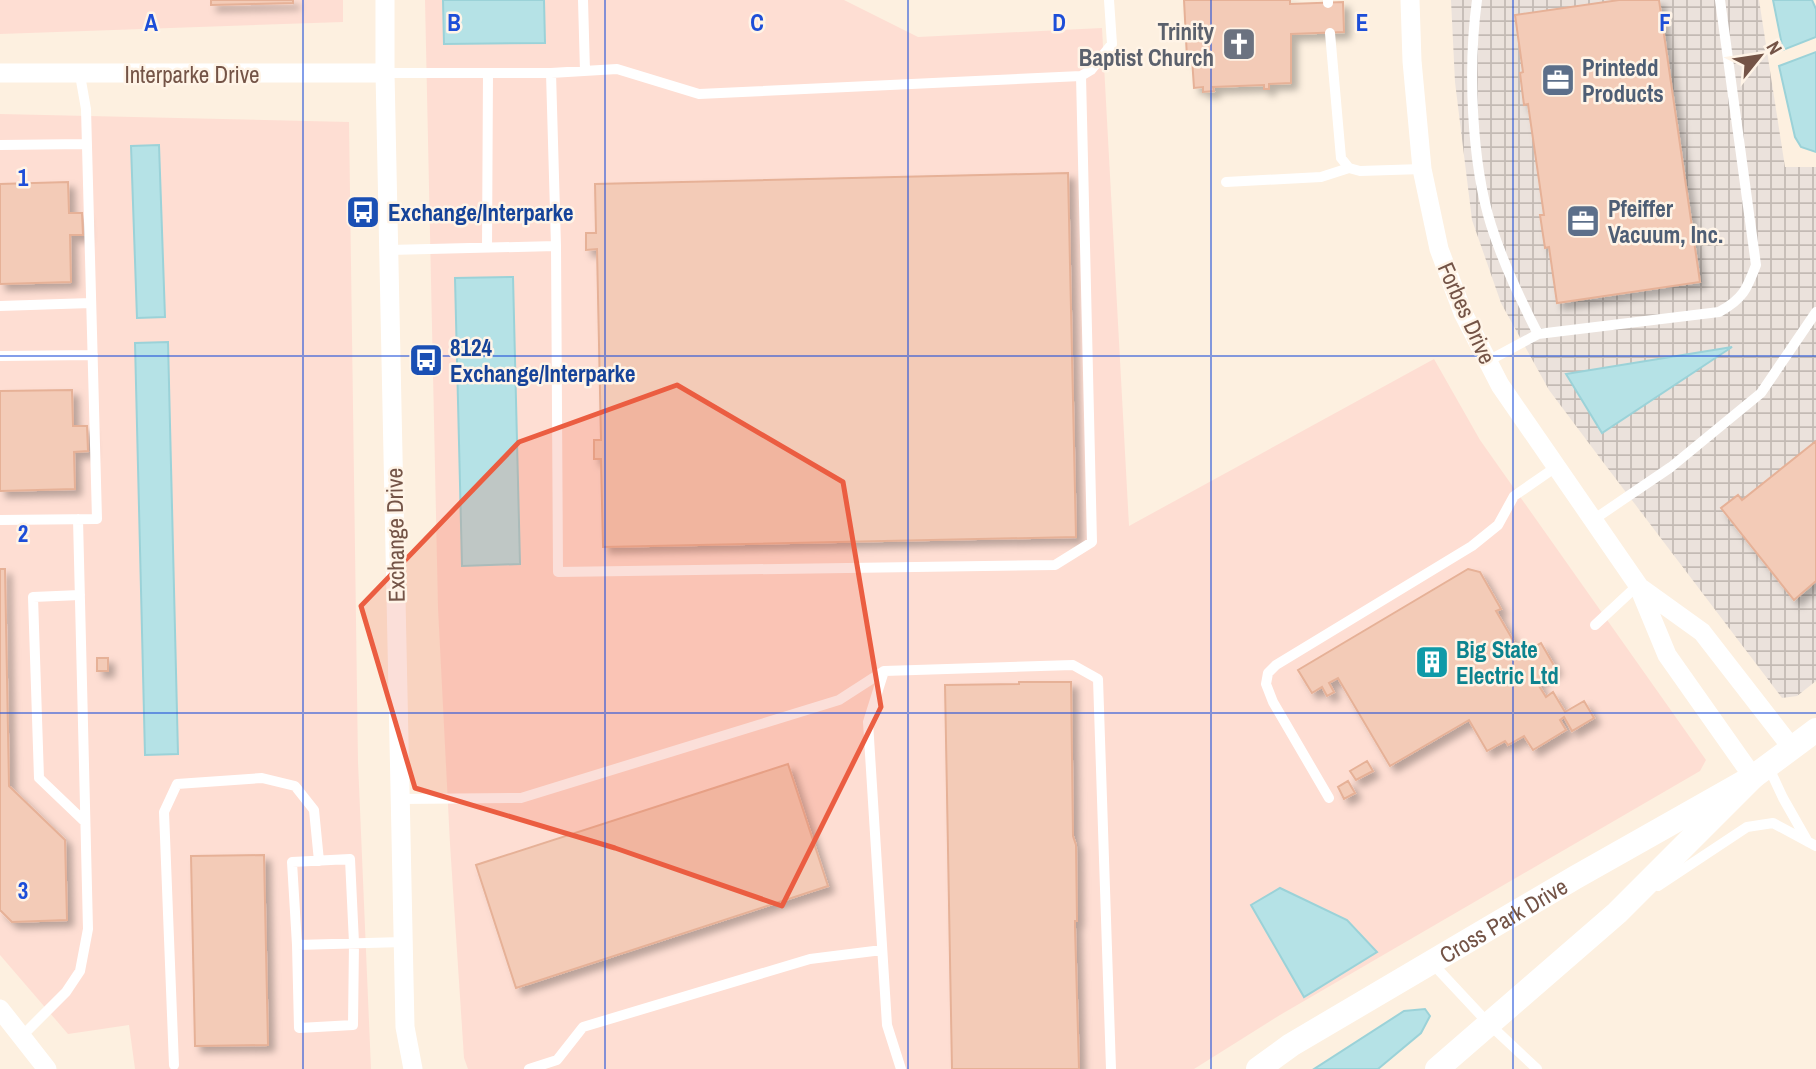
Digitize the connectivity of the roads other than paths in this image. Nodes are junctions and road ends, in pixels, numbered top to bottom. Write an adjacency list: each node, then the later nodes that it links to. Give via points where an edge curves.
1 (385, 0): 11 (street, Exchange Drive)
2 (583, 0): 8 (lane)
3 (1109, 0): 14 (lane, via 1112,44)
4 (1410, 0): 18 (street, Forbes Drive)
5 (1478, 0): 26 (lane, via 1472,64 1480,174 1490,223)
6 (1720, 0): 26 (lane, via 1756,265 1749,285 1738,302 1719,312)
7 (1330, 33): 17 (lane, via 1339,148)
8 (585, 71): 12 (lane); 14 (lane, via 617,69 699,94)
9 (488, 72): 11 (lane); 12 (lane); 21 (lane)
10 (0, 73): 13 (street, Interparke Drive)
11 (384, 73): 13 (street, Interparke Drive); 22 (street, Exchange Drive)
12 (551, 73): 20 (lane)
13 (80, 75): 15 (lane)
14 (1081, 76): 20 (lane, via 1092,542 1055,565 558,572)
15 (87, 144): 16 (lane); 23 (lane)
16 (0, 145)
17 (1349, 168): 18 (lane); 19 (lane, via 1321,177)
18 (1422, 169): 29 (street, Forbes Drive, via 1439,249 1463,313)
19 (1226, 182)
20 (556, 246): 21 (lane)
21 (487, 247): 22 (lane)
22 (389, 250): 42 (street, Exchange Drive)
23 (91, 303): 24 (lane); 27 (lane)
24 (0, 306)
25 (1816, 312): 33 (lane, via 1761,393 1671,467)
26 (1538, 334): 29 (lane)
27 (93, 355): 28 (lane); 31 (lane, via 97,519)
28 (0, 356)
29 (1488, 361): 30 (street, Forbes Drive)
30 (1556, 467): 33 (street, Forbes Drive); 41 (lane, via 1514,496 1498,524 1472,546 1268,673 1266,684 1273,702)
31 (78, 519): 32 (lane); 35 (lane)
32 (0, 520)
33 (1593, 520): 34 (street, Forbes Drive)
34 (1638, 585): 36 (lane); 39 (street, Forbes Drive, via 1702,632); 40 (street, Forbes Drive, via 1667,655)
35 (80, 595): 43 (lane); 43 (lane, via 33,597 39,778)
36 (1595, 625)
37 (884, 671): 42 (lane, via 839,700 521,799); 50 (lane, via 868,722); 60 (lane, via 1073,665 1098,679)
38 (1816, 730): 39 (street, Cross Park Drive)
39 (1792, 748): 40 (street, Cross Park Drive)
40 (1761, 771): 44 (lane); 46 (street, Cross Park Drive); 51 (street, Cross Park Drive)
41 (1329, 798)
42 (400, 799): 47 (street, Exchange Drive)
43 (85, 822): 54 (lane, via 88,929 80,971 66,992)
44 (1812, 844): 46 (lane, via 1773,823 1747,827)
45 (319, 860): 48 (lane, via 350,859); 49 (lane, via 292,862); 55 (lane, via 314,810 295,786 262,778 177,784 164,812)
46 (1617, 913): 53 (street, Cross Park Drive)
47 (403, 942): 48 (lane); 57 (street, Exchange Drive, via 405,1027)
48 (354, 943): 49 (lane); 49 (lane, via 353,1025 299,1028)
49 (297, 945)
50 (882, 950): 58 (lane, via 810,959 583,1027 557,1060); 59 (lane, via 887,1025)
51 (1431, 962): 53 (lane); 61 (street, Cross Park Drive)
52 (0, 1009): 54 (street)
53 (1489, 1024): 62 (street, Cross Park Drive); 63 (lane)
54 (23, 1035): 56 (street)
55 (174, 1065)
56 (47, 1069)
57 (413, 1069)
58 (529, 1069)
59 (901, 1069)
60 (1111, 1069)
61 (1258, 1069)
62 (1437, 1069)
63 (1537, 1069)

